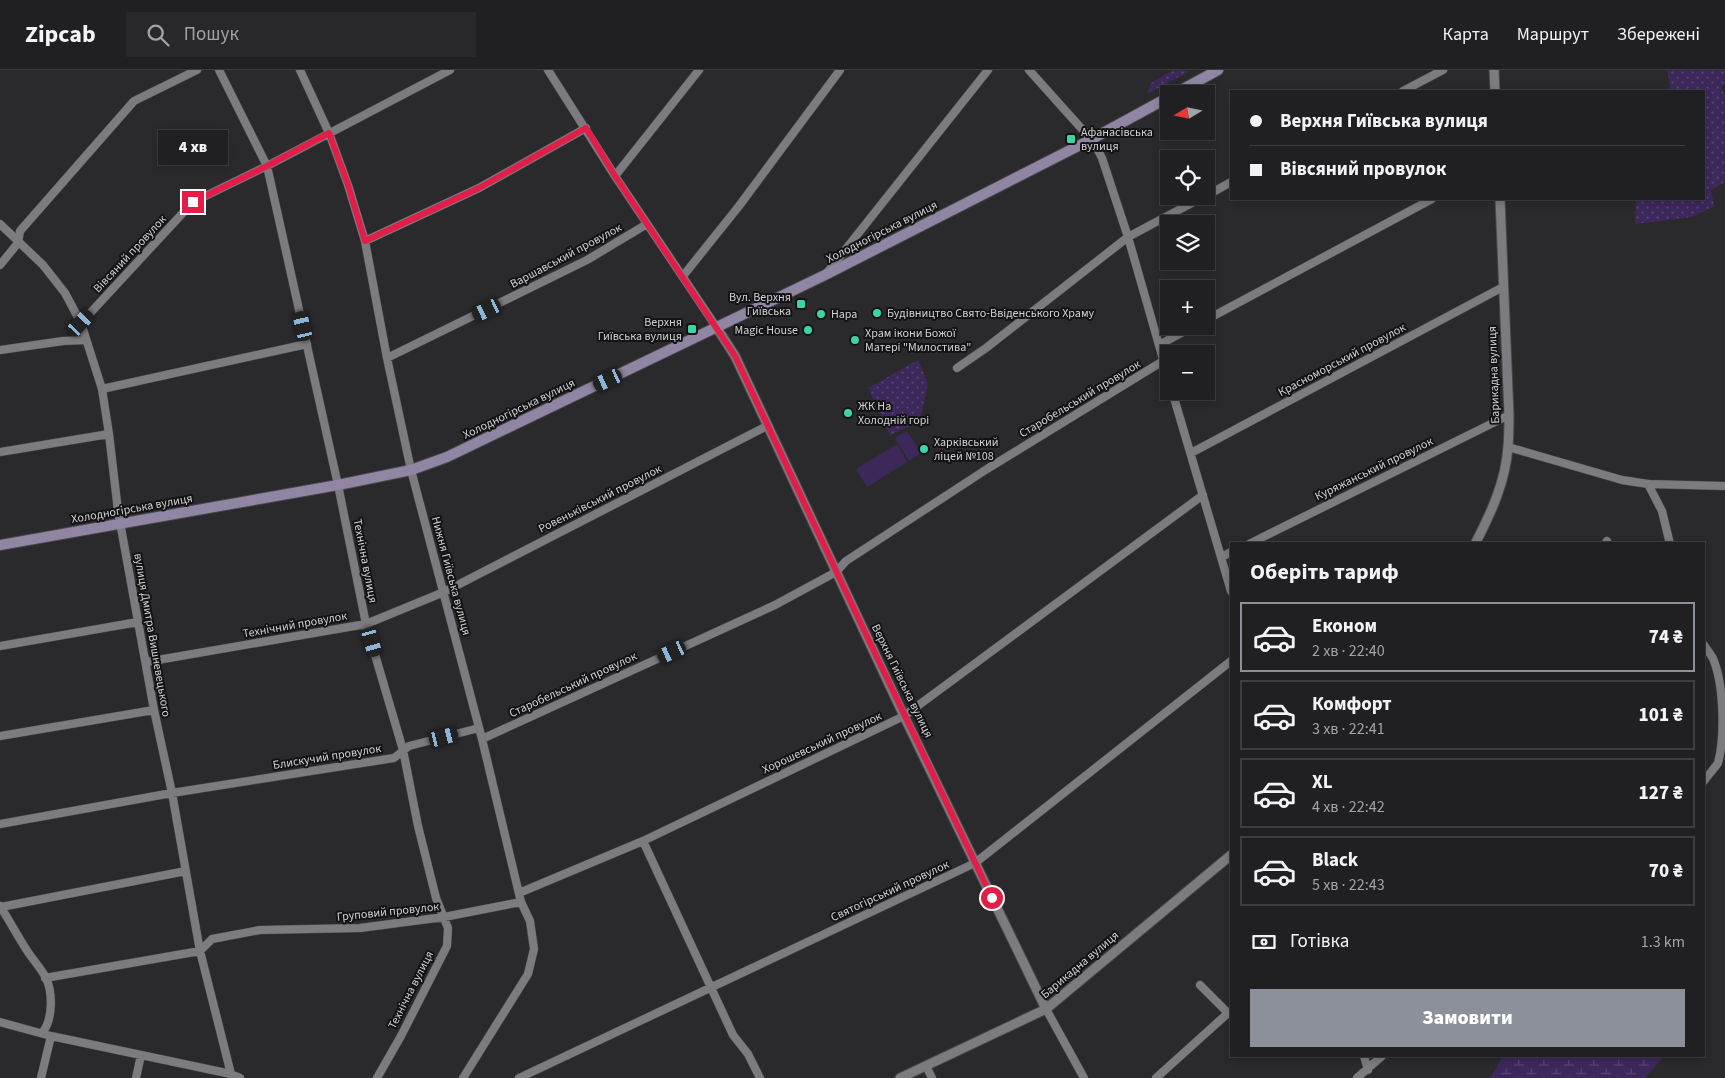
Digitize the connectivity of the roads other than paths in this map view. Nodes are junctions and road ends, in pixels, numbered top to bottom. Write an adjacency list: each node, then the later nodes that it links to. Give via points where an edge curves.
1 (197, 70): 31 (street, via 134,101 20,231)
2 (219, 70): 20 (street, Технічна вулиця)
3 (300, 70): 18 (street, Нижня Гиївська вулиця)
4 (450, 70): 18 (street, Вівсяний провулок)
5 (699, 70): 21 (street)
6 (840, 70): 34 (street)
7 (988, 70): 33 (street)
8 (1029, 70): 19 (street)
9 (1218, 70): 13 (main road)
10 (1443, 70): 14 (street)
11 (1494, 70): 15 (street)
12 (551, 71): 17 (street, Верхня Гиївська вулиця)
13 (1190, 85)
14 (1405, 90)
15 (1495, 90)
16 (1160, 102): 19 (main road, Холодногірська вулиця)
17 (586, 128): 21 (street, Верхня Гиївська вулиця); 30 (street, via 479,188)
18 (329, 133): 20 (street, Вівсяний провулок); 30 (street, Нижня Гиївська вулиця)
19 (1092, 139): 29 (street, via 1102,158); 33 (main road, Холодногірська вулиця)
20 (267, 166): 37 (street, Вівсяний провулок, via 193,202); 41 (street, Технічна вулиця)
21 (615, 176): 28 (street, Верхня Гиївська вулиця)
22 (1230, 183): 23 (street)
23 (1215, 191)
24 (1430, 200): 36 (street)
25 (1500, 200): 35 (street, Барикадна вулиця)
26 (1189, 205): 29 (street)
27 (0, 224): 31 (street, вулиця Дмитра Вишневецького)
28 (647, 224): 34 (street, Верхня Гиївська вулиця); 45 (street, Варшавський провулок, via 586,260)
29 (1128, 237): 42 (street); 47 (street)
30 (365, 241): 45 (street, Нижня Гиївська вулиця)
31 (18, 243): 32 (street); 37 (street, вулиця Дмитра Вишневецького, via 43,265 65,293)
32 (0, 265)
33 (825, 275): 38 (main road, Холодногірська вулиця)
34 (683, 276): 38 (street, Верхня Гиївська вулиця)
35 (1503, 287): 50 (street, Барикадна вулиця); 55 (street, Красноморський провулок)
36 (1215, 315)
37 (81, 323): 40 (street, вулиця Дмитра Вишневецького)
38 (717, 328): 51 (street, Верхня Гиївська вулиця, via 735,356); 56 (main road, Холодногірська вулиця, via 447,457)
39 (1177, 335): 42 (street)
40 (86, 340): 44 (street, via 63,340); 48 (street, вулиця Дмитра Вишневецького)
41 (307, 344): 48 (street); 58 (street, Технічна вулиця)
42 (1159, 345): 43 (street)
43 (1160, 349)
44 (0, 350)
45 (387, 358): 56 (street, Нижня Гиївська вулиця)
46 (1160, 363): 68 (street, Старобельський провулок, via 987,469 846,561)
47 (957, 368)
48 (102, 388): 52 (street, вулиця Дмитра Вишневецького)
49 (1175, 400): 55 (street)
50 (1509, 415): 53 (street, Барикадна вулиця); 62 (street, Куряжанський провулок)
51 (767, 426): 68 (street, Верхня Гиївська вулиця); 70 (street, Ровеньківський провулок)
52 (109, 434): 54 (street); 61 (street, вулиця Дмитра Вишневецького)
53 (1508, 447): 57 (street, via 1622,480); 63 (street, Барикадна вулиця, via 1501,486)
54 (0, 452)
55 (1191, 453): 60 (street)
56 (411, 470): 58 (main road, Холодногірська вулиця); 70 (street, Нижня Гиївська вулиця)
57 (1648, 484): 59 (street); 64 (street, via 1662,510)
58 (338, 485): 61 (main road, Холодногірська вулиця); 72 (street, Технічна вулиця)
59 (1725, 486)
60 (1203, 495): 67 (street); 78 (street, Хорошевський провулок)
61 (121, 524): 65 (main road, Холодногірська вулиця); 71 (street, вулиця Дмитра Вишневецького)
62 (1253, 542)
63 (1476, 542)
64 (1670, 542)
65 (0, 546)
66 (1230, 553): 67 (street)
67 (1222, 557): 69 (street)
68 (836, 572): 78 (street, Верхня Гиївська вулиця); 81 (street, Старобельський провулок, via 775,605)
69 (1230, 587)
70 (444, 592): 72 (street, Технічний провулок); 79 (street, Нижня Гиївська вулиця)
71 (138, 622): 73 (street); 75 (street, вулиця Дмитра Вишневецького)
72 (366, 624): 75 (street, Технічний провулок); 82 (street, Технічна вулиця)
73 (0, 646)
74 (1705, 646): 83 (street, via 1714,660 1721,684 1725,742 1718,762)
75 (146, 662): 77 (street, вулиця Дмитра Вишневецького)
76 (1230, 662): 88 (street, Святогірський провулок)
77 (154, 710): 80 (street); 84 (street, вулиця Дмитра Вишневецького)
78 (904, 716): 86 (street, Хорошевський провулок); 88 (street, Верхня Гиївська вулиця)
79 (479, 728): 81 (street, Нижня Гиївська вулиця); 82 (street, Блискучий провулок)
80 (0, 736)
81 (482, 739): 90 (street, Нижня Гиївська вулиця)
82 (403, 750): 84 (street, Блискучий провулок, via 394,758); 93 (street, Технічна вулиця, via 418,826)
83 (1705, 780)
84 (172, 793): 85 (street, Блискучий провулок); 89 (street, вулиця Дмитра Вишневецького)
85 (0, 824)
86 (643, 841): 90 (street, Хорошевський провулок); 99 (street)
87 (1230, 856): 100 (street, Барикадна вулиця)
88 (975, 863): 99 (street, Святогірський провулок); 100 (street, Верхня Гиївська вулиця)
89 (186, 871): 92 (street); 94 (street, вулиця Дмитра Вишневецького)
90 (519, 892): 91 (street, Нижня Гиївська вулиця)
91 (521, 902): 93 (street, Груповий провулок); 114 (street, Нижня Гиївська вулиця, via 530,921 534,949 528,974)
92 (0, 907): 97 (street)
93 (444, 917): 95 (street, Груповий провулок, via 360,928 260,930); 113 (street, Технічна вулиця, via 448,928 446,946)
94 (197, 932): 95 (street); 96 (street, вулиця Дмитра Вишневецького)
95 (212, 939): 96 (street)
96 (200, 950): 97 (street); 109 (street, вулиця Дмитра Вишневецького)
97 (46, 978): 102 (street, via 50,1014)
98 (1200, 985): 120 (street, via 1227,1014)
99 (711, 987): 115 (street, Святогірський провулок); 116 (street, via 733,1035 748,1054)
100 (1046, 1009): 107 (street, Барикадна вулиця); 119 (street, Верхня Гиївська вулиця)
101 (0, 1022): 102 (street)
102 (42, 1033): 103 (street)
103 (51, 1036): 104 (street); 110 (street)
104 (141, 1055): 109 (street); 111 (street)
105 (1364, 1057): 108 (street)
106 (1381, 1057): 108 (street)
107 (926, 1066): 117 (street, Барикадна вулиця); 118 (street)
108 (1368, 1070): 121 (street)
109 (231, 1076): 112 (street)
110 (41, 1078)
111 (136, 1078)
112 (240, 1078)
113 (377, 1078)
114 (463, 1078)
115 (519, 1078)
116 (760, 1078)
117 (900, 1078)
118 (932, 1078)
119 (1084, 1078)
120 (1156, 1078)
121 (1357, 1078)

